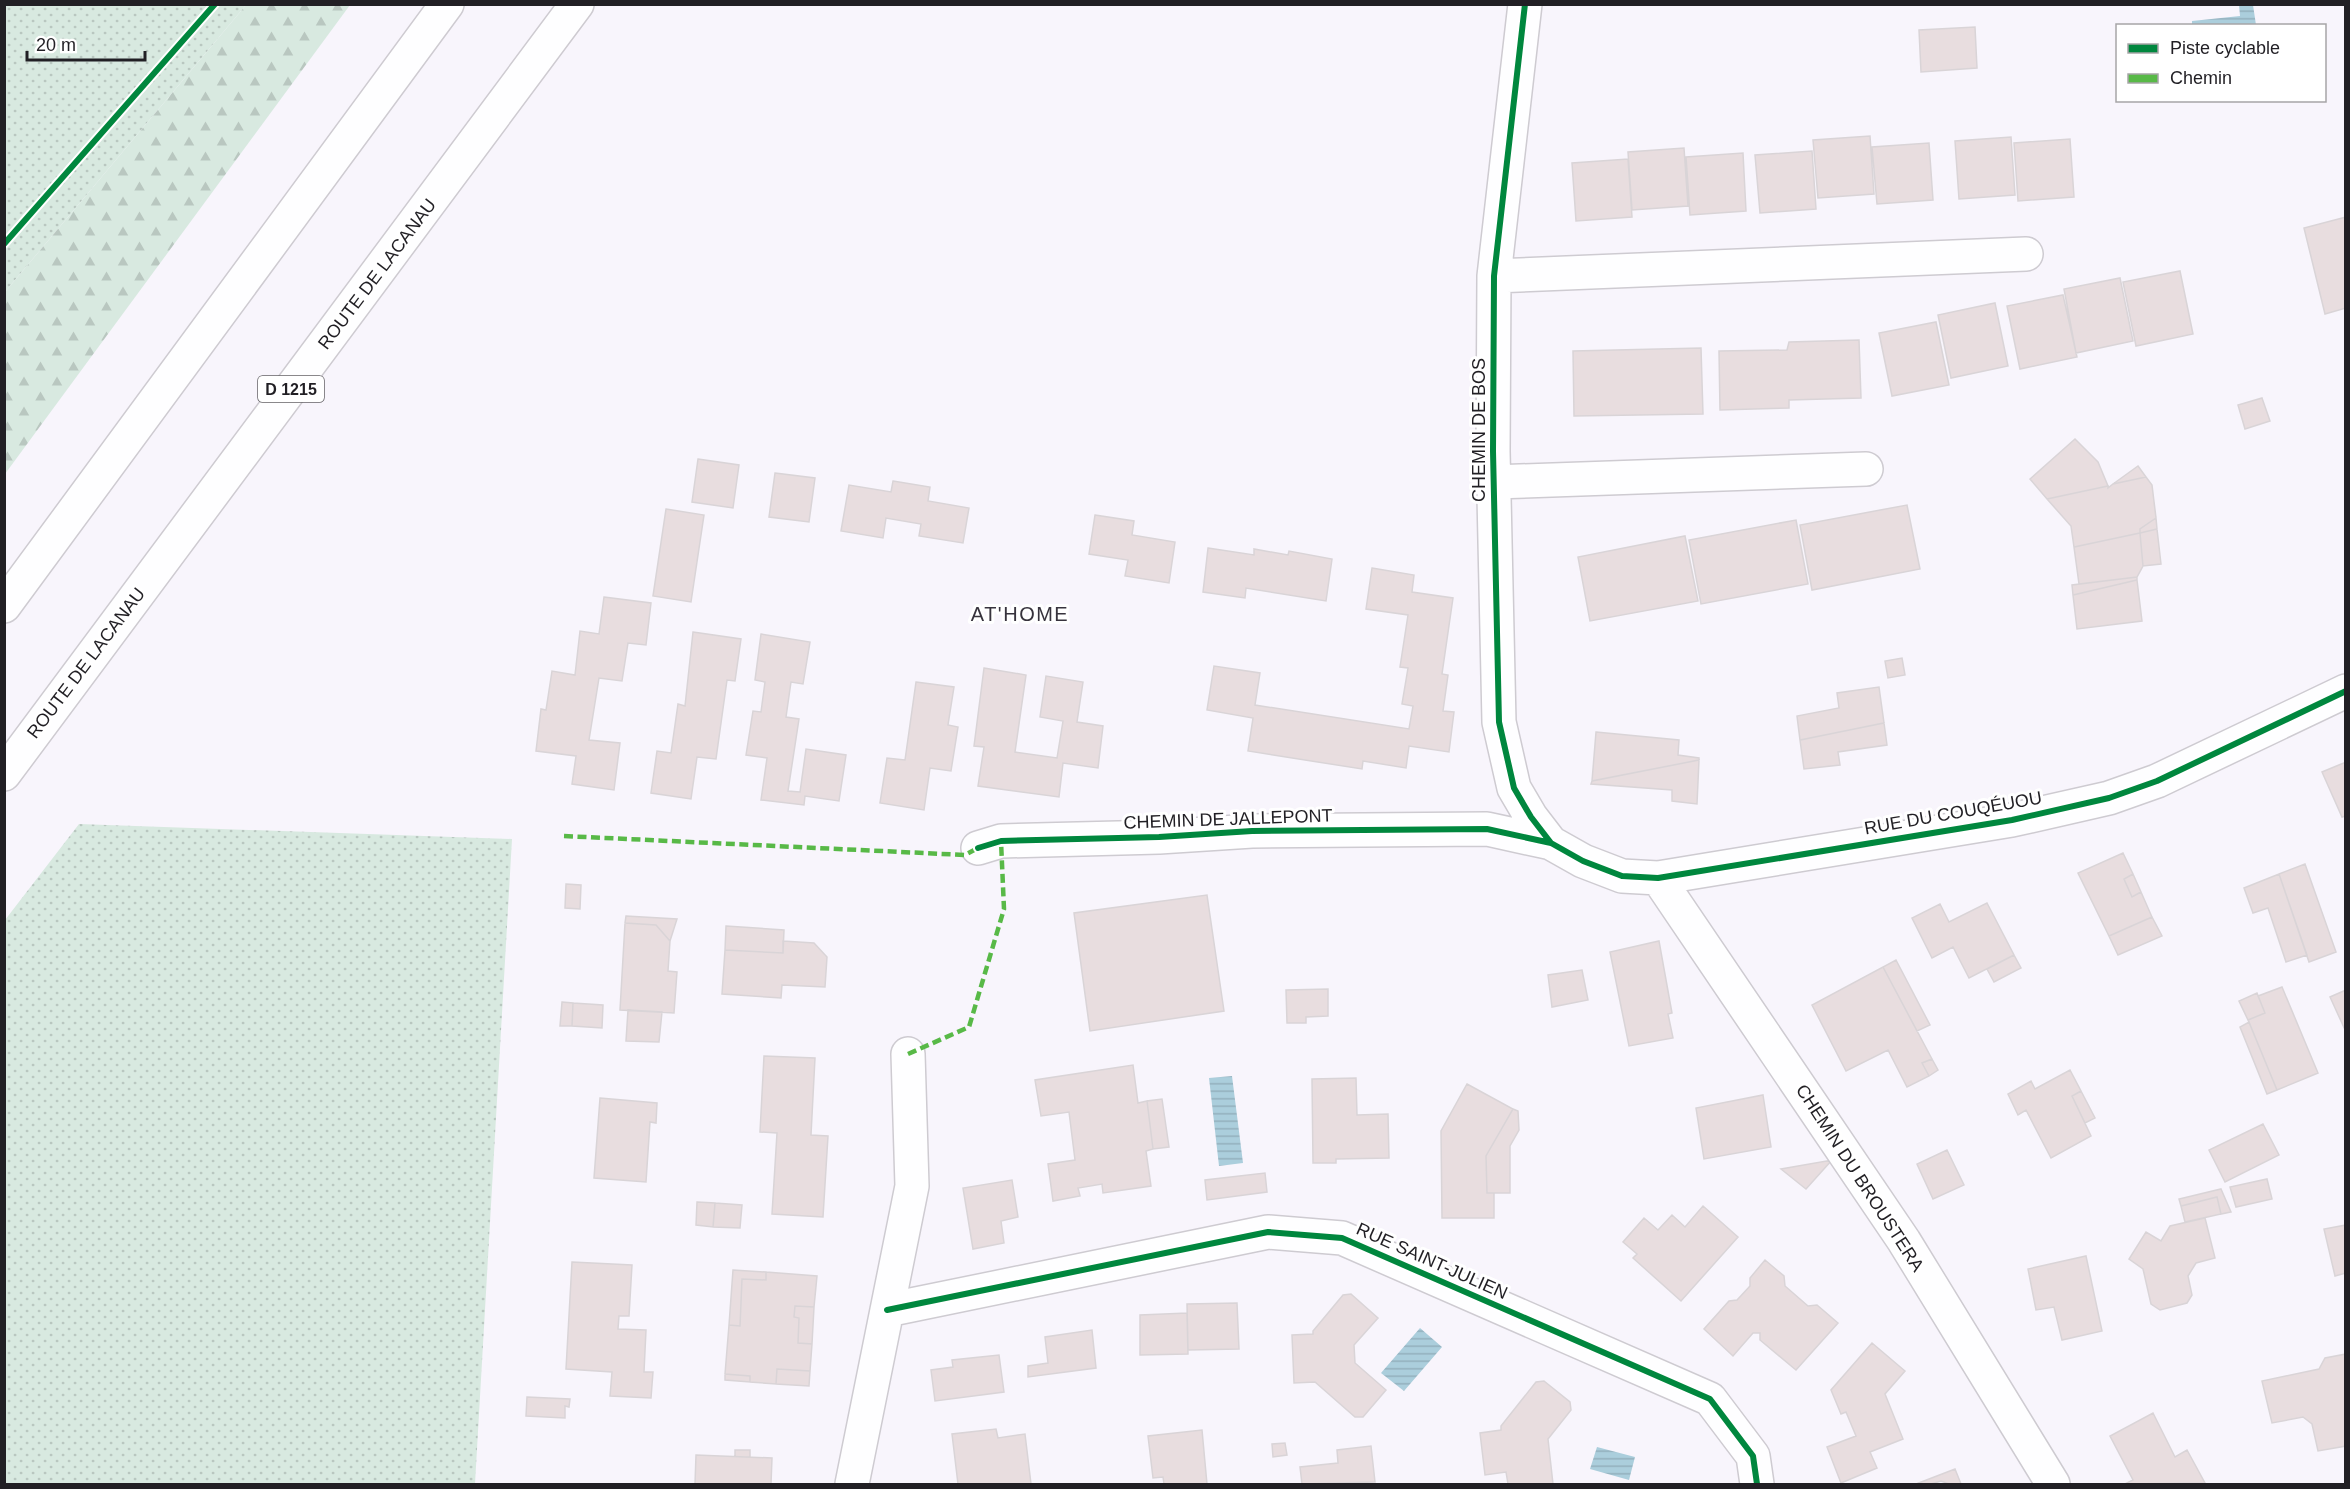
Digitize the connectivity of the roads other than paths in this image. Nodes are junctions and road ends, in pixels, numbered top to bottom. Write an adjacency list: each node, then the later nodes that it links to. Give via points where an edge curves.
1 (447, 4): 8 (street)
2 (577, 4): 10 (street, ROUTE DE LACANAU / D 1215)
3 (1525, 4): 5 (street, CHEMIN DE BOS)
4 (2026, 254): 5 (street)
5 (1494, 276): 7 (street, CHEMIN DE BOS)
6 (1866, 469): 7 (street)
7 (1494, 482): 11 (street, CHEMIN DE BOS, via 1499,723 1514,788)
8 (4, 606)
9 (2346, 691): 13 (street, RUE DU COUQÉUOU, via 2157,781 2109,798 2012,820)
10 (4, 774)
11 (1551, 843): 12 (street, CHEMIN DE JALLEPONT, via 1488,828 1252,831 1001,841); 13 (street, RUE DU COUQÉUOU, via 1622,876)
12 (978, 848)
13 (1658, 878): 18 (street, CHEMIN DU BROUSTERA, via 1904,1240)
14 (908, 1054): 15 (street, via 912,1186)
15 (887, 1310): 16 (street); 17 (street, RUE SAINT-JULIEN, via 1268,1232 1342,1238 1710,1399 1753,1456)
16 (852, 1485)
17 (1757, 1485)
18 (2053, 1485)

